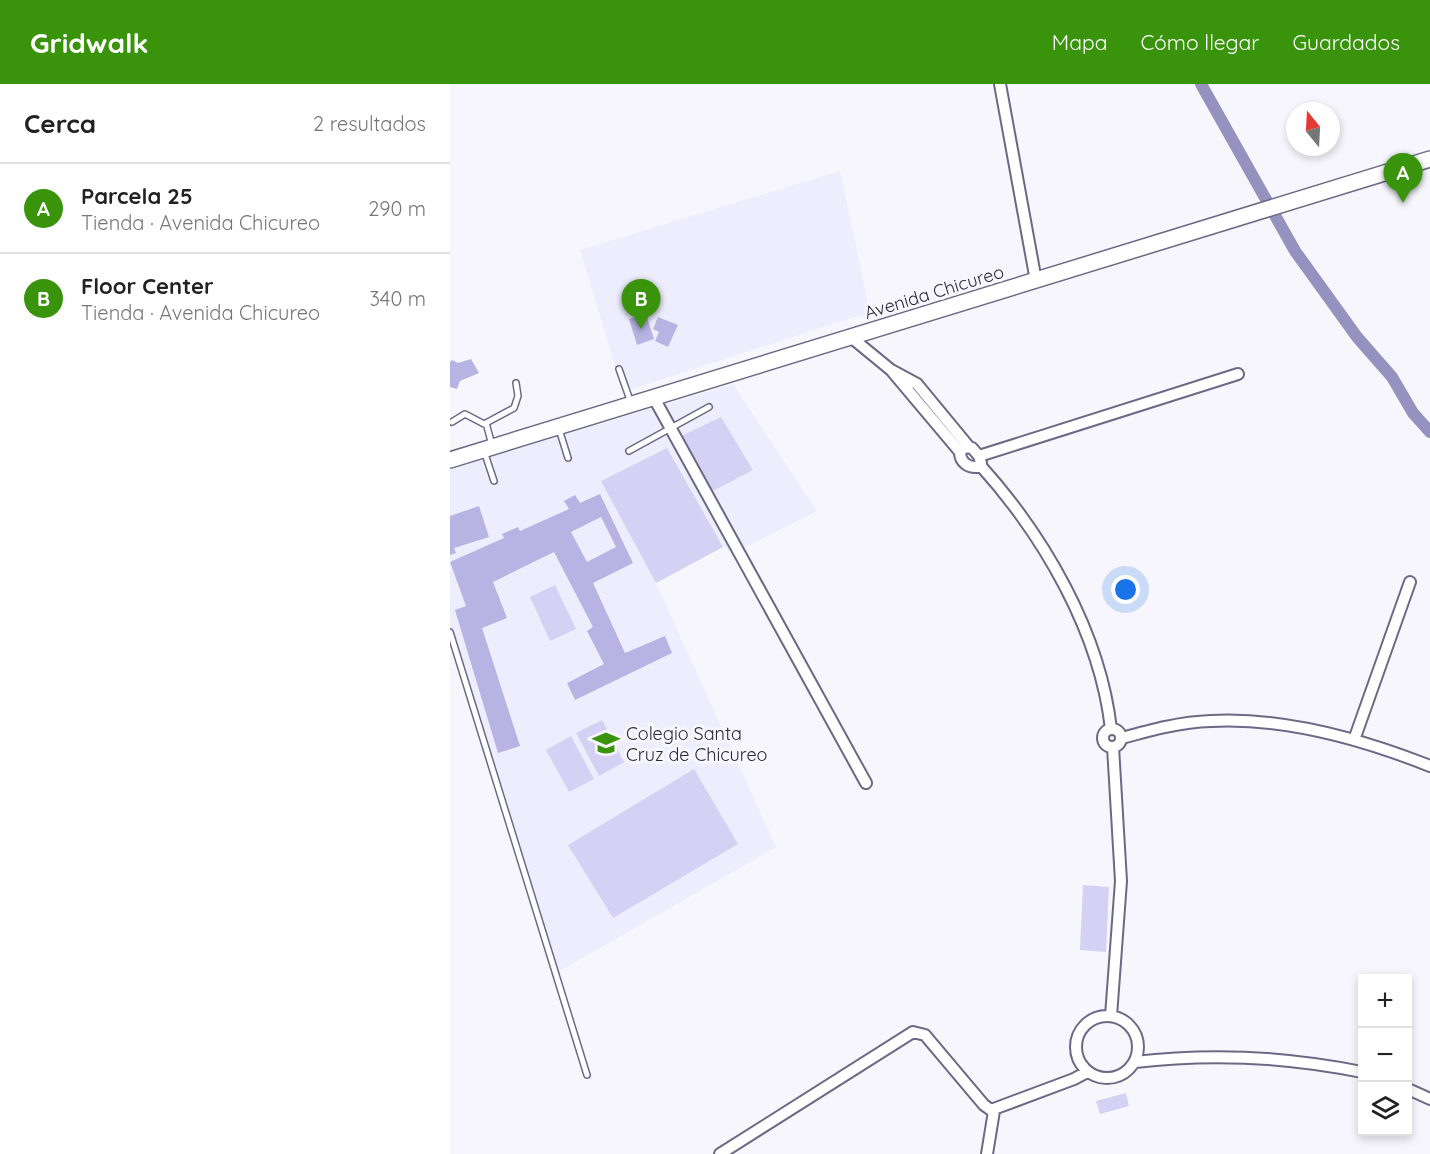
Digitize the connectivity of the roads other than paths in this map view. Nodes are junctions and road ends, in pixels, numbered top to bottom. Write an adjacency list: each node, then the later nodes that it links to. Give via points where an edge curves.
1 (1000, 84): 3 (street)
2 (1430, 159): 3 (main road, Avenida Chicureo)
3 (1036, 281): 4 (main road, Avenida Chicureo)
4 (852, 338): 8 (main road, Avenida Chicureo); 16 (street, via 891,370)
5 (619, 369): 9 (lane)
6 (1238, 374): 20 (street)
7 (516, 383): 12 (lane, via 518,396 514,408)
8 (654, 398): 9 (main road, Avenida Chicureo); 14 (street)
9 (631, 405): 13 (main road, Avenida Chicureo)
10 (709, 407): 14 (lane)
11 (452, 422): 12 (lane, via 465,414)
12 (486, 425): 15 (lane)
13 (558, 427): 15 (main road, Avenida Chicureo); 18 (lane)
14 (669, 429): 17 (lane); 29 (street)
15 (488, 448): 19 (main road, Avenida Chicureo); 21 (lane)
16 (965, 449): 20 (street); 20 (street, via 962,459 968,466)
17 (629, 451)
18 (568, 458)
19 (450, 460)
20 (980, 461): 24 (street, via 1027,524 1072,604 1099,670)
21 (494, 481)
22 (1410, 582): 26 (street)
23 (450, 632): 34 (lane)
24 (1111, 729): 25 (street, via 1120,732); 27 (street, via 1103,737)
25 (1122, 738): 26 (street, via 1173,725 1231,720 1288,726); 27 (street)
26 (1354, 740): 28 (street)
27 (1113, 747): 30 (street, via 1121,881)
28 (1430, 766)
29 (866, 783)
30 (1111, 1016): 31 (street, via 1135,1032 1139,1044); 33 (street, via 1095,1018 1079,1033 1076,1053)
31 (1135, 1062): 32 (street, via 1196,1057 1263,1059); 33 (street, via 1128,1071 1113,1078 1102,1079)
32 (1358, 1071)
33 (1087, 1072): 37 (street)
34 (587, 1075)
35 (1412, 1091): 36 (street)
36 (1430, 1099)
37 (994, 1111): 38 (street, via 984,1105 925,1035 913,1032); 39 (street)
38 (720, 1154)
39 (987, 1154)

